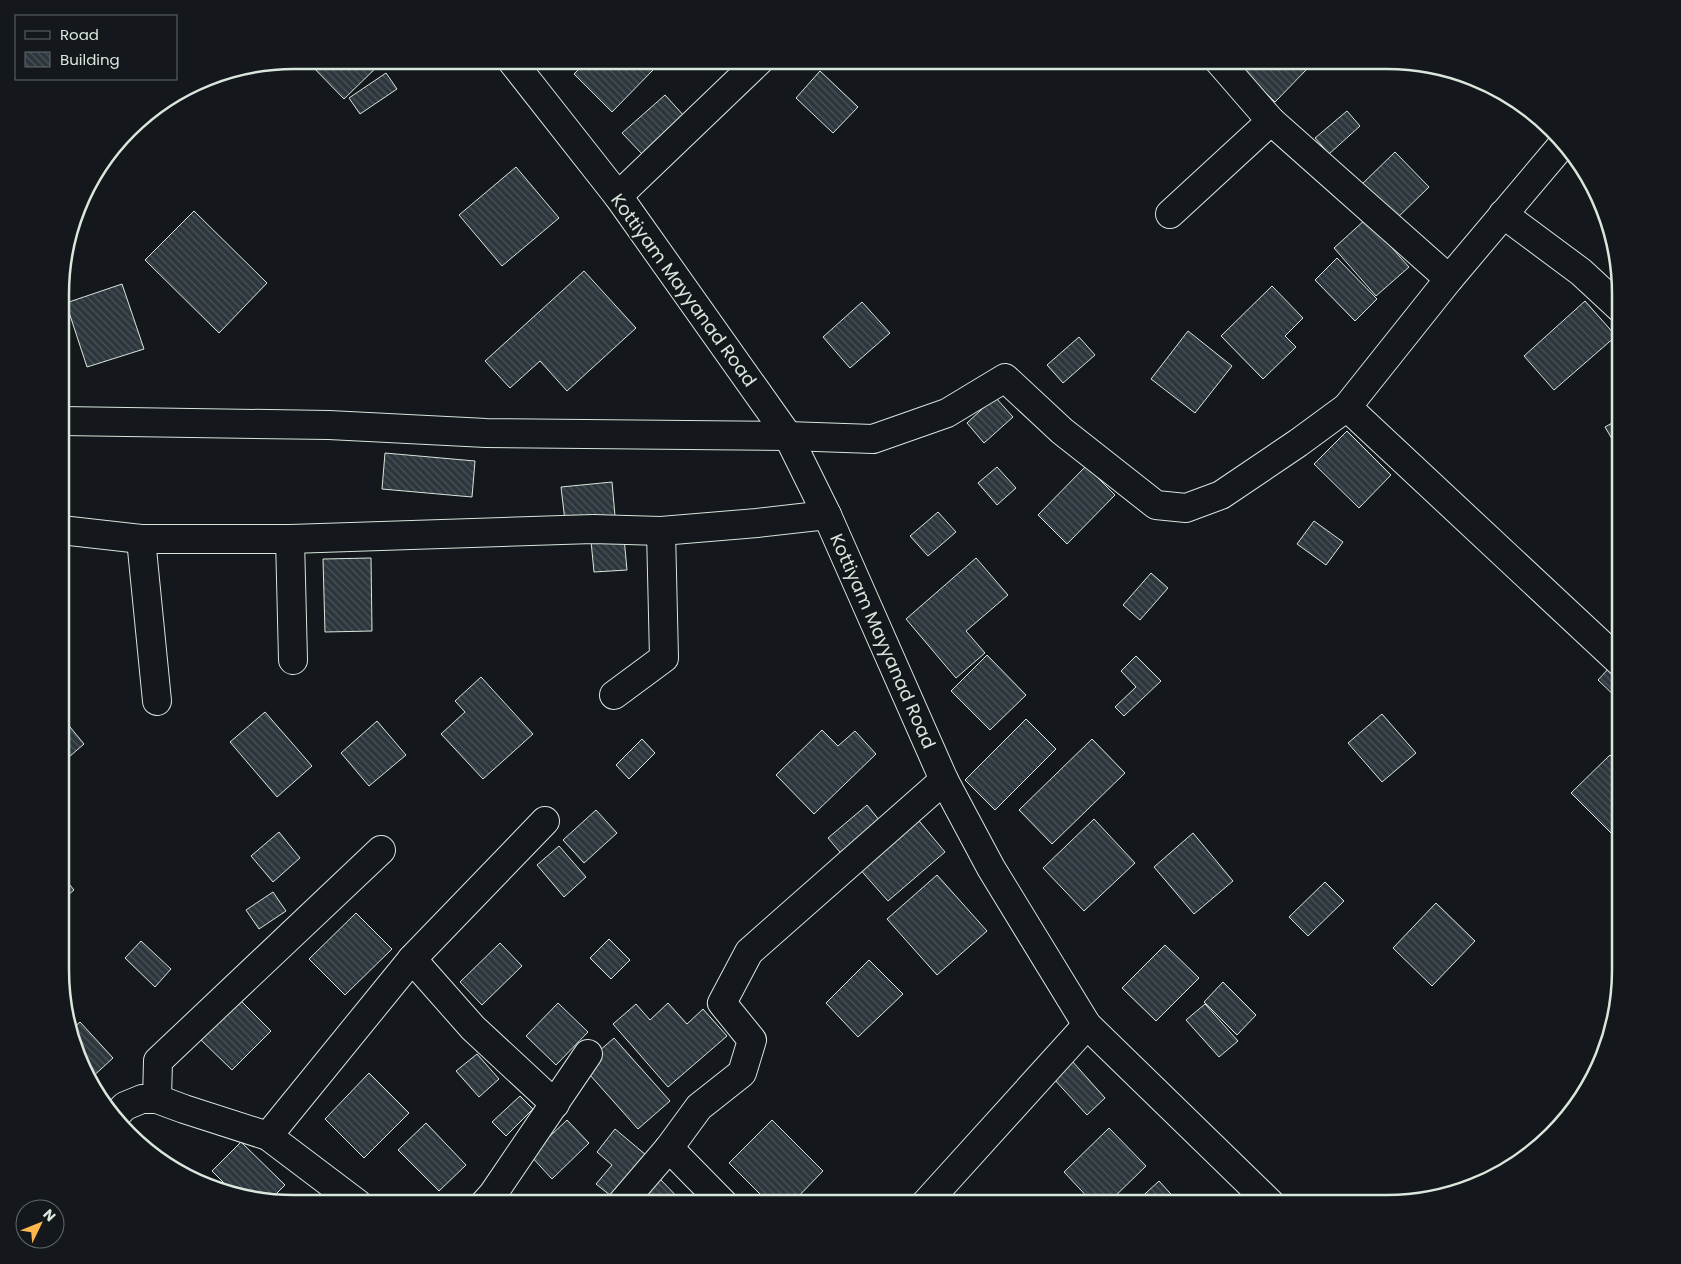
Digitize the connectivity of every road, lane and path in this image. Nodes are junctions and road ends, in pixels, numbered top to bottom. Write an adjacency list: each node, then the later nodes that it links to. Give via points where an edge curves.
1 (518, 69): 6 (street, Kottiyam Mayyanad Road)
2 (751, 69): 6 (street)
3 (1226, 69): 4 (street)
4 (1271, 121): 7 (street); 9 (street)
5 (1559, 149): 8 (street)
6 (618, 196): 13 (street, Kottiyam Mayyanad Road)
7 (1170, 214)
8 (1503, 214): 9 (street); 10 (street, via 1581,272)
9 (1449, 279): 11 (street)
10 (1612, 301)
11 (1347, 407): 13 (street, via 1298,444 1221,494 1186,508 1156,504 1062,431 1005,378 947,413 873,439); 19 (street)
12 (69, 421): 13 (street, via 329,425 486,433)
13 (788, 436): 14 (street, Kottiyam Mayyanad Road)
14 (827, 515): 16 (street); 23 (street, Kottiyam Mayyanad Road)
15 (69, 531): 17 (street)
16 (661, 531): 18 (street, via 593,529); 21 (street, via 664,658)
17 (141, 539): 18 (street); 22 (street)
18 (290, 539): 20 (street)
19 (1612, 655)
20 (293, 660)
21 (614, 695)
22 (157, 700)
23 (944, 780): 27 (street, Kottiyam Mayyanad Road, via 991,868); 33 (street, via 749,952 722,1003 752,1040 742,1073 699,1107)
24 (545, 821): 26 (street)
25 (381, 850): 29 (street, via 158,1061)
26 (412, 959): 30 (street, via 473,1028); 32 (street)
27 (1087, 1025): 38 (street); 39 (street, Kottiyam Mayyanad Road)
28 (588, 1054): 30 (street)
29 (157, 1099): 31 (street, via 142,1099 125,1106); 32 (street)
30 (554, 1104): 35 (street)
31 (119, 1112)
32 (268, 1136): 34 (street)
33 (669, 1148): 36 (street); 37 (street)
34 (346, 1195)
35 (492, 1195)
36 (629, 1195)
37 (715, 1195)
38 (933, 1195)
39 (1262, 1195)

